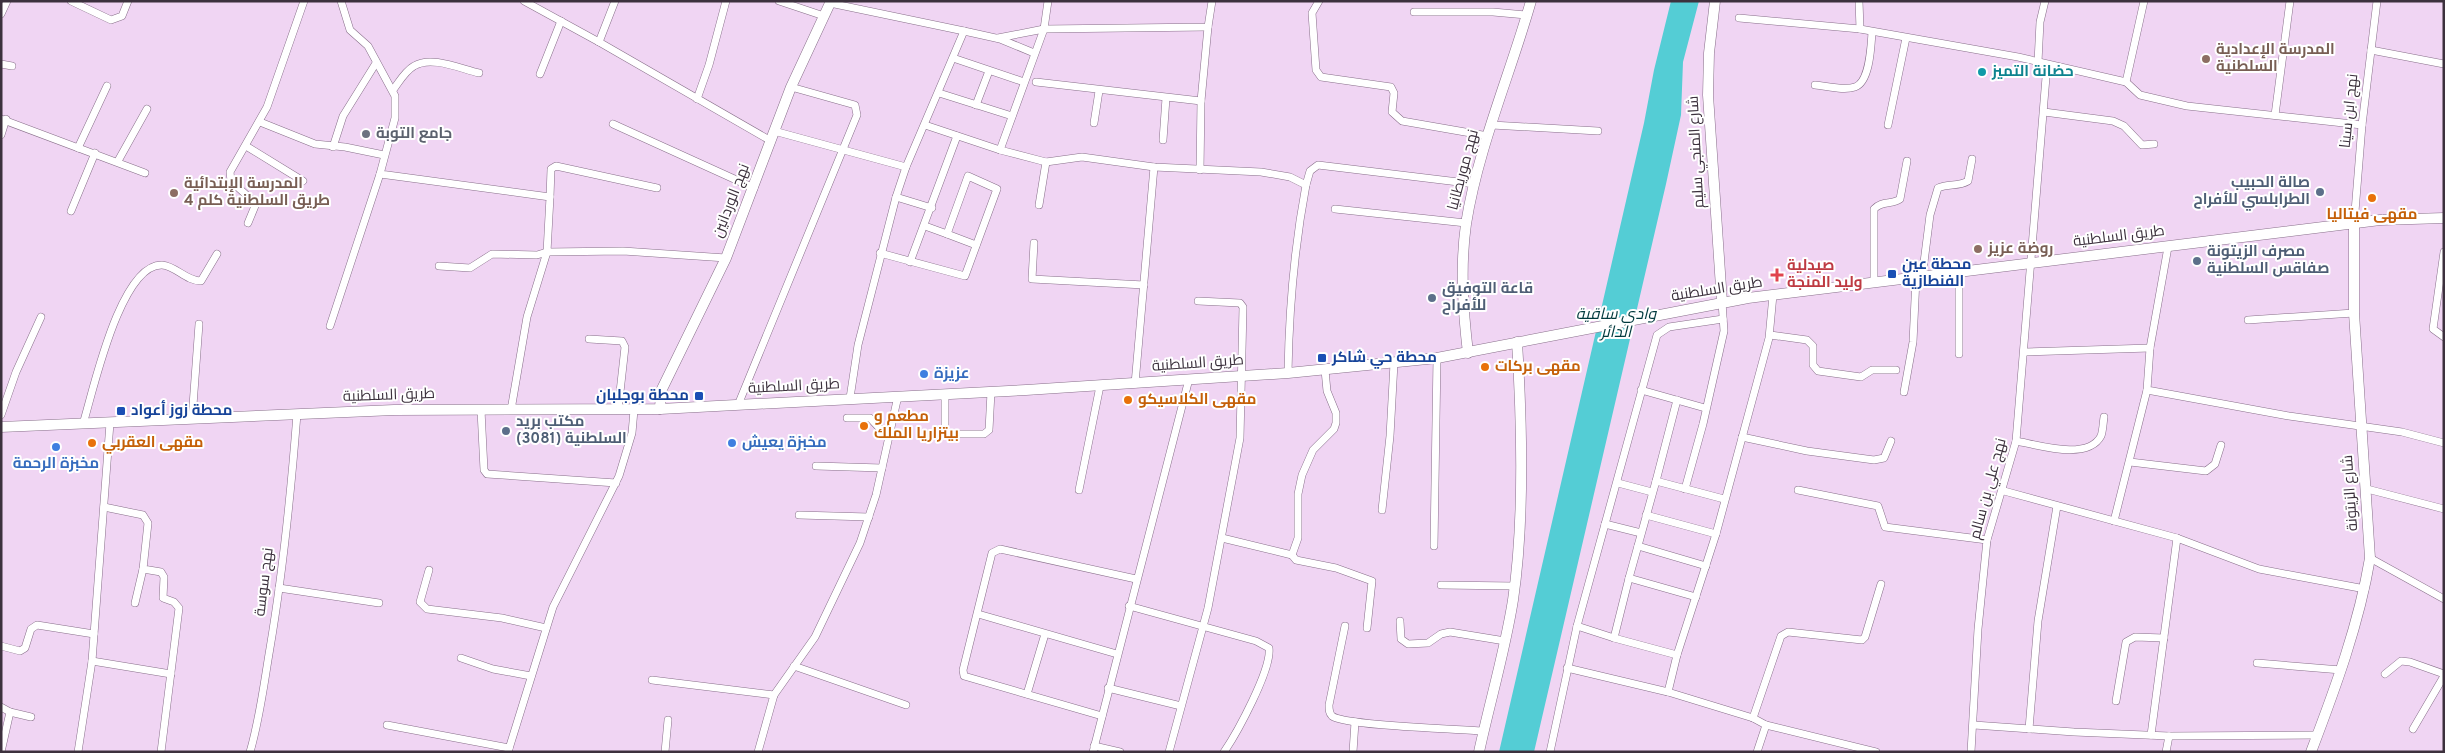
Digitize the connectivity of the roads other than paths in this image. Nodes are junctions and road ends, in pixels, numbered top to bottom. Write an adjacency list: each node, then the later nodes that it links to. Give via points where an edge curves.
1 (7, 1): 22 (street)
2 (71, 1): 3 (street, via 111,20 122,16)
3 (128, 1)
4 (304, 1): 65 (street)
5 (341, 1): 39 (street, via 350,30 368,46)
6 (524, 1): 26 (street)
7 (615, 1): 34 (street)
8 (726, 1): 57 (street)
9 (779, 1): 24 (street)
10 (1048, 1): 28 (street)
11 (1212, 1): 27 (street)
12 (1319, 1): 76 (street, via 1312,13 1316,70 1321,77 1391,87 1394,93 1392,112 1402,121)
13 (1531, 1): 23 (main road, نهج موريطانيا)
14 (1715, 1): 129 (main road, شارع المنجي سليم, via 1708,95)
15 (1859, 1): 29 (street)
16 (2045, 1): 38 (street, via 2040,22)
17 (2144, 1): 49 (street)
18 (2290, 1): 62 (street)
19 (2377, 1): 35 (street, نهج ابن سينا)
20 (831, 2): 24 (main road, نهج الوردانين); 30 (street)
21 (1414, 12): 23 (street)
22 (1, 14)
23 (1527, 15): 69 (main road, نهج موريطانيا)
24 (824, 16): 52 (main road, نهج الوردانين)
25 (1739, 18): 29 (street)
26 (560, 22): 34 (street); 46 (street)
27 (1208, 27): 28 (street); 58 (street)
28 (1044, 29): 32 (street); 36 (street)
29 (1860, 29): 31 (street)
30 (964, 31): 32 (street); 37 (street)
31 (1872, 32): 33 (street); 50 (street, via 1861,84 1850,88)
32 (996, 38): 36 (street)
33 (1906, 38): 38 (street); 70 (street)
34 (600, 42): 57 (street)
35 (2371, 50): 41 (street); 71 (street, نهج ابن سينا)
36 (1034, 52): 47 (street)
37 (953, 58): 44 (street); 55 (street)
38 (2038, 62): 42 (street)
39 (376, 63): 53 (street); 80 (street, via 343,116)
40 (1, 64): 43 (street)
41 (2444, 64)
42 (2047, 65): 49 (street); 61 (street, نهج علي بن سالم)
43 (12, 66)
44 (989, 71): 47 (street); 59 (street)
45 (479, 73): 53 (street, via 422,62 411,68)
46 (540, 74)
47 (1024, 82): 63 (street)
48 (1036, 82): 54 (street)
49 (2126, 82): 62 (street, via 2140,95 2188,106)
50 (1815, 85)
51 (106, 86): 81 (street)
52 (791, 87): 74 (main road, نهج الوردانين); 82 (street, via 855,105 857,115)
53 (393, 90): 85 (street, via 395,118)
54 (1099, 91): 56 (street); 66 (street)
55 (938, 93): 59 (street); 68 (street)
56 (1166, 98): 58 (street); 77 (street)
57 (697, 99): 74 (street)
58 (1201, 100): 92 (street)
59 (976, 105): 63 (street)
60 (147, 109): 87 (street)
61 (2044, 112): 78 (street, via 2113,121 2124,126 2142,144); 121 (street, نهج علي بن سالم)
62 (2276, 115): 71 (street)
63 (1012, 116): 83 (street)
64 (4, 119): 73 (street); 81 (street)
65 (260, 122): 79 (street); 80 (street, via 315,144)
66 (1094, 123)
67 (613, 124): 99 (street)
68 (925, 125): 75 (street); 90 (street)
69 (1492, 125): 72 (street); 76 (main road, نهج موريطانيا)
70 (1888, 125)
71 (2362, 125): 109 (street, نهج ابن سينا)
72 (1598, 131)
73 (1, 135)
74 (773, 136): 82 (street); 99 (main road, نهج الوردانين)
75 (957, 136): 83 (street); 103 (street)
76 (1488, 136): 96 (main road, نهج موريطانيا)
77 (1163, 140)
78 (2154, 144)
79 (246, 146): 95 (street); 108 (street, via 229,175 255,206)
80 (333, 147): 85 (street)
81 (78, 148): 84 (street)
82 (841, 150): 90 (street); 161 (street)
83 (1000, 150): 89 (street)
84 (96, 153): 87 (street); 105 (street)
85 (384, 156): 94 (street)
86 (1972, 160): 124 (street, via 1968,181 1962,185 1948,183 1938,188)
87 (118, 161): 93 (street)
88 (1907, 161): 125 (street, via 1900,198 1874,208)
89 (1046, 162): 91 (street, via 1082,157); 102 (street)
90 (906, 167): 101 (street)
91 (1154, 167): 92 (street); 126 (street)
92 (1200, 170): 97 (street, via 1261,172 1290,177)
93 (145, 173)
94 (380, 174): 100 (street); 135 (street)
95 (303, 181)
96 (1475, 184): 97 (street, via 1318,165 1310,172); 107 (main road, نهج موريطانيا)
97 (1306, 185): 148 (street, via 1294,250 1288,313)
98 (657, 188): 100 (street, via 556,166 551,169)
99 (754, 188): 119 (main road, نهج الوردانين)
100 (550, 197): 115 (street)
101 (896, 197): 103 (street); 117 (street)
102 (1039, 205)
103 (932, 208): 110 (street)
104 (1335, 210): 107 (street)
105 (71, 212)
106 (2444, 218): 109 (main road, طريق السلطنية)
107 (1466, 222): 142 (main road, نهج موريطانيا, via 1463,302)
108 (248, 223)
109 (2354, 224): 114 (main road, طريق السلطنية); 130 (main road, شارع الزيتونة)
110 (925, 226): 111 (street); 120 (street)
111 (947, 234): 113 (street); 113 (street, via 968,176 997,189)
112 (1034, 243): 126 (street, via 1032,279)
113 (976, 245): 120 (street, via 965,276)
114 (2168, 246): 121 (main road, طريق السلطنية); 140 (street)
115 (547, 252): 119 (street, via 623,251); 122 (street, via 537,255 492,254 470,268); 165 (street, via 527,317)
116 (2444, 252): 137 (street, via 2433,329)
117 (880, 253): 120 (street); 159 (street, via 858,346)
118 (217, 254): 174 (street, via 200,281 169,267 155,266 148,269 126,293 106,343)
119 (726, 258): 163 (main road, نهج الوردانين, via 661,391)
120 (910, 262)
121 (2032, 263): 123 (main road, طريق السلطنية); 141 (street, نهج علي بن سالم)
122 (439, 266)
123 (1959, 273): 124 (main road, طريق السلطنية); 143 (street)
124 (1919, 278): 125 (main road, طريق السلطنية); 156 (street)
125 (1874, 284): 127 (main road, طريق السلطنية)
126 (1144, 285): 151 (street)
127 (1773, 296): 129 (main road, طريق السلطنية); 136 (street)
128 (1198, 301): 149 (street, via 1240,303 1243,307)
129 (1722, 302): 132 (street); 139 (main road, طريق السلطنية)
130 (2354, 313): 133 (street); 176 (main road, شارع الزيتونة)
131 (41, 317): 169 (street)
132 (1723, 319): 153 (street, via 1663,330 1657,335); 162 (street, via 1724,331)
133 (2248, 320)
134 (199, 324): 172 (street)
135 (330, 326)
136 (1770, 335): 147 (street, via 1807,340 1813,346 1813,365 1818,372 1861,377 1872,370); 178 (street)
137 (2444, 337)
138 (589, 339): 166 (street, via 622,341 625,346)
139 (1517, 342): 142 (main road, طريق السلطنية); 221 (main road, via 1521,426)
140 (2150, 348): 141 (street); 154 (street)
141 (2025, 352): 180 (street, نهج علي بن سالم)
142 (1468, 353): 144 (main road, طريق السلطنية)
143 (1959, 354)
144 (1437, 358): 145 (main road, طريق السلطنية); 210 (street)
145 (1394, 363): 146 (main road, طريق السلطنية); 199 (street)
146 (1325, 370): 148 (main road, طريق السلطنية); 212 (street, via 1336,422 1334,429 1313,450 1302,475 1298,494 1298,538)
147 (1896, 370)
148 (1288, 374): 149 (main road, طريق السلطنية)
149 (1241, 376): 150 (main road, طريق السلطنية); 207 (street, via 1240,438)
150 (1189, 380): 151 (main road, طريق السلطنية); 218 (street)
151 (1135, 384): 152 (main road, طريق السلطنية)
152 (1100, 386): 155 (main road, طريق السلطنية); 191 (street)
153 (1640, 390): 160 (street); 188 (street)
154 (2147, 390): 176 (street); 183 (street)
155 (992, 392): 157 (main road, طريق السلطنية); 157 (street, via 989,430 984,434 950,434 946,431)
156 (1904, 392)
157 (946, 394): 158 (main road, طريق السلطنية)
158 (898, 396): 159 (main road, طريق السلطنية); 177 (street)
159 (850, 398): 161 (main road, طريق السلطنية)
160 (1677, 400): 162 (street); 186 (street)
161 (738, 405): 163 (main road, طريق السلطنية)
162 (1705, 408): 189 (street)
163 (660, 409): 167 (main road, طريق السلطنية)
164 (481, 410): 165 (main road, طريق السلطنية); 168 (main road, طريق السلطنية); 187 (street, via 484,470 487,474)
165 (511, 410): 166 (main road, طريق السلطنية)
166 (618, 410): 167 (main road, طريق السلطنية)
167 (634, 410): 187 (street, via 632,433)
168 (297, 414): 172 (main road, طريق السلطنية); 222 (street, نهج سوسة)
169 (1, 415)
170 (2104, 417): 180 (street, via 2101,436 2095,443 2074,451)
171 (848, 418): 177 (street, via 870,418 882,431)
172 (192, 419): 173 (main road, طريق السلطنية)
173 (110, 423): 174 (main road, طريق السلطنية); 197 (street)
174 (84, 424): 175 (main road, طريق السلطنية)
175 (1, 427)
176 (2361, 428): 181 (street, via 2402,432); 190 (main road, شارع الزيتونة)
177 (891, 431): 185 (street)
178 (1742, 437): 179 (street, via 1807,451 1874,460 1884,458); 195 (street)
179 (1891, 441)
180 (2016, 441): 193 (street, نهج علي بن سالم)
181 (2444, 443)
182 (2221, 445): 183 (street, via 2215,464 2206,471)
183 (2130, 462): 203 (street)
184 (816, 466): 185 (street)
185 (882, 468): 202 (street)
186 (1656, 481): 189 (street); 194 (street)
187 (616, 482): 234 (street, via 571,569)
188 (1618, 483): 194 (street); 204 (street)
189 (1686, 489): 195 (street)
190 (2367, 489): 198 (street); 213 (main road, شارع الزيتونة)
191 (1079, 490)
192 (1798, 490): 209 (street, via 1878,506 1885,527)
193 (2004, 491): 196 (street); 209 (street, نهج علي بن سالم)
194 (1652, 492): 201 (street)
195 (1724, 499): 206 (street)
196 (2057, 506): 203 (street); 272 (street, via 2038,620)
197 (104, 507): 215 (street, via 143,515 148,523); 236 (street)
198 (2444, 509)
199 (1382, 510)
200 (799, 515): 202 (street)
201 (1646, 515): 205 (street); 206 (street)
202 (869, 518): 247 (street, via 824,621)
203 (2114, 521): 208 (street)
204 (1605, 524): 205 (street); 233 (street)
205 (1641, 533): 211 (street)
206 (1716, 534): 214 (street)
207 (1222, 538): 212 (street); 231 (street)
208 (2178, 538): 223 (street, via 2258,569); 239 (street)
209 (1987, 540): 271 (street, نهج علي بن سالم, via 1978,629)
210 (1434, 546)
211 (1638, 546): 214 (street); 217 (street)
212 (1292, 555): 235 (street, via 1296,560 1336,568 1372,581)
213 (2370, 558): 223 (main road, شارع الزيتونة); 225 (street)
214 (1706, 566): 224 (street)
215 (143, 569): 226 (street); 250 (street, via 161,572 164,577 163,598 180,608)
216 (429, 570): 234 (street, via 420,602 427,608 502,618)
217 (1629, 578): 224 (street); 238 (street)
218 (1136, 579): 228 (street); 229 (street, via 1000,549 992,552)
219 (1881, 584): 266 (street, via 1862,640 1788,632 1781,636)
220 (1441, 585): 221 (street)
221 (1514, 586): 240 (main road)
222 (279, 588): 227 (street); 283 (street, نهج سوسة, via 257,727)
223 (2365, 589): 249 (main road, شارع الزيتونة)
224 (1696, 597): 243 (street)
225 (2444, 599)
226 (135, 603)
227 (379, 604)
228 (1129, 606): 231 (street); 242 (street)
229 (978, 614): 237 (street); 258 (street, via 962,670 964,676)
230 (1400, 621): 240 (street, via 1400,639 1408,644 1431,642 1450,632)
231 (1203, 625): 261 (street); 288 (street, via 1265,644 1269,653 1252,701)
232 (1345, 626): 268 (street, via 1329,710 1334,717)
233 (1577, 626): 238 (street); 248 (street)
234 (546, 628): 253 (street)
235 (1367, 628)
236 (94, 634): 241 (street, via 37,625 31,629 25,648); 245 (street)
237 (1046, 634): 242 (street); 258 (street)
238 (1614, 638): 243 (street)
239 (2164, 638): 259 (street, via 2135,637 2126,642); 275 (street)
240 (1505, 641): 274 (main road)
241 (1, 646)
242 (1117, 654): 255 (street)
243 (1677, 655): 256 (street)
244 (461, 658): 253 (street, via 493,669)
245 (92, 660): 250 (street); 281 (street)
246 (2258, 663): 249 (street)
247 (794, 666): 257 (street); 260 (street)
248 (1567, 668): 256 (street); 291 (street)
249 (2341, 670): 276 (main road, شارع الزيتونة)
250 (171, 674): 282 (street)
251 (2386, 674): 252 (street, via 2401,662 2410,662)
252 (2444, 675): 273 (street)
253 (532, 676): 279 (street)
254 (652, 680): 257 (street)
255 (1108, 688): 261 (street); 264 (street)
256 (1668, 692): 266 (street)
257 (774, 694): 285 (street)
258 (1028, 694): 264 (street)
259 (2116, 701)
260 (906, 704)
261 (1181, 706): 287 (street)
262 (1, 707): 263 (street)
263 (10, 712): 265 (street); 280 (street)
264 (1102, 716): 278 (street)
265 (32, 717)
266 (1753, 718): 270 (street)
267 (668, 720): 284 (street)
268 (1355, 722): 274 (street); 289 (street)
269 (386, 724): 279 (street)
270 (1766, 725): 292 (street); 293 (street)
271 (1974, 725): 272 (street); 294 (street, نهج علي بن سالم)
272 (2030, 729): 275 (street)
273 (2413, 729)
274 (1484, 731): 290 (main road)
275 (2151, 735): 277 (street)
276 (2318, 735): 277 (street); 296 (main road, شارع الزيتونة)
277 (2169, 736): 295 (street)
278 (1094, 749): 286 (street)
279 (508, 750)
280 (2, 752)
281 (78, 752)
282 (161, 752)
283 (250, 752)
284 (665, 752)
285 (758, 752)
286 (1120, 752)
287 (1169, 752)
288 (1224, 752)
289 (1353, 752)
290 (1479, 752)
291 (1550, 752)
292 (1757, 752)
293 (1876, 752)
294 (1971, 752)
295 (2166, 752)
296 (2311, 752)

